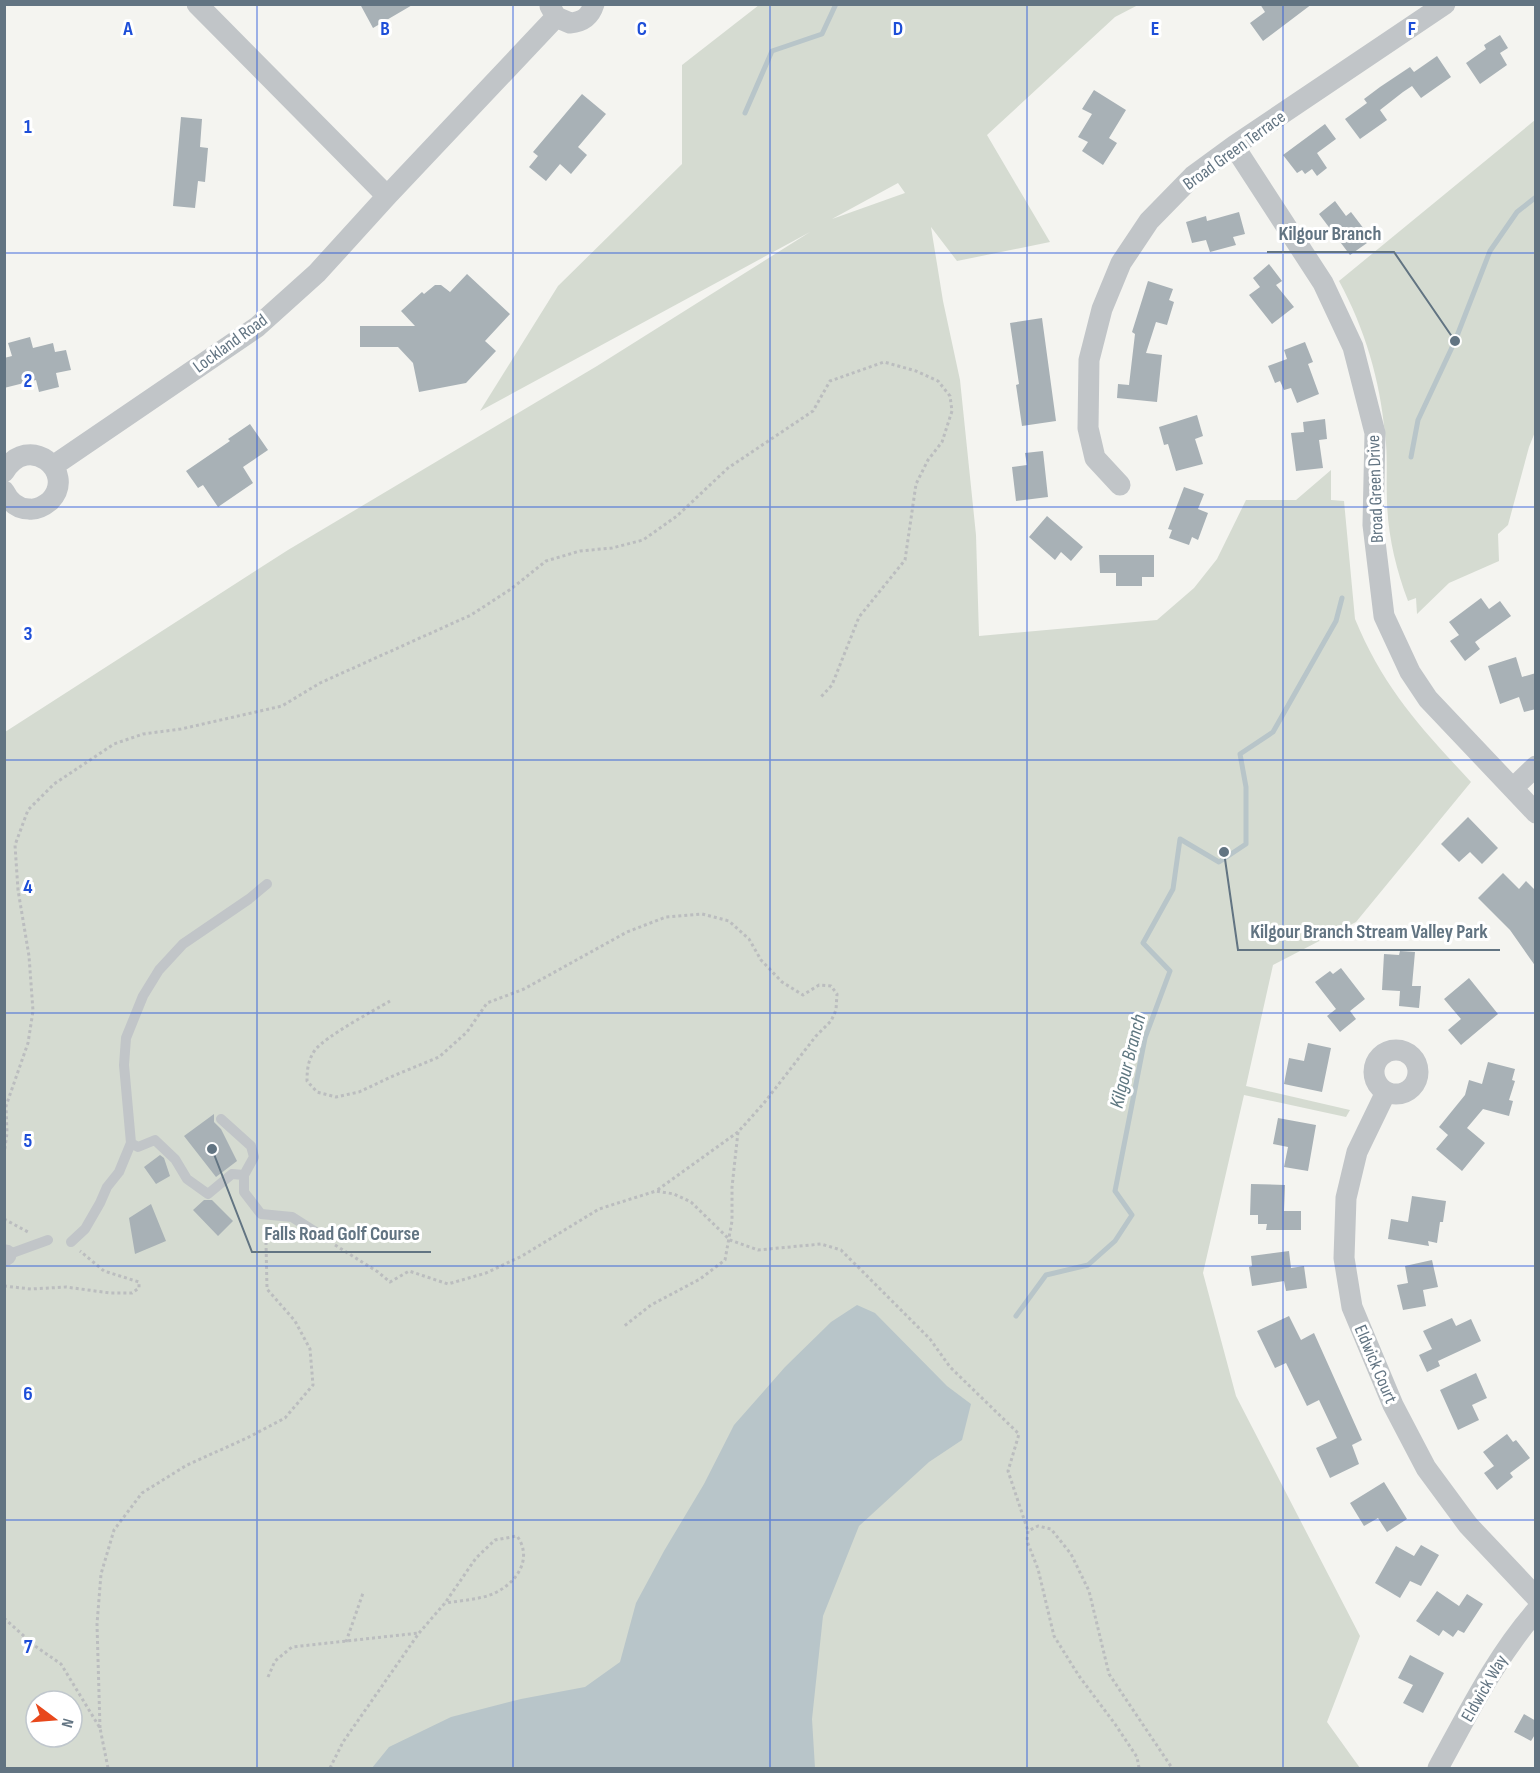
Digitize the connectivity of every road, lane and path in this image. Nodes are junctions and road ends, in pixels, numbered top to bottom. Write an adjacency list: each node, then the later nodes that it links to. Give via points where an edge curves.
1 (197, 4): 6 (street)
2 (594, 4): 4 (street, Lockland Road, via 591,13 578,22 562,21)
3 (1445, 4): 5 (street, Broad Green Terrace)
4 (553, 11): 6 (street, Lockland Road)
5 (1234, 146): 9 (street, Broad Green Terrace, via 1193,176 1149,220 1121,263 1102,309 1089,360 1088,428 1095,458); 13 (street, Broad Green Drive, via 1323,283 1353,347 1375,432 1373,525 1384,616 1410,672 1428,699)
6 (387, 196): 7 (street, Lockland Road, via 317,273 257,327)
7 (53, 466): 8 (street, via 31,454 15,459); 10 (street, via 57,474 56,491 46,505 21,508)
8 (4, 472)
9 (1120, 485)
10 (4, 491)
11 (820, 698): 21 (path, via 832,685 859,617 905,560 916,484 942,442 952,411 950,396 938,381 884,362 830,381 813,411 728,468 677,516 643,540 546,561 471,615 320,683 282,706 114,744 54,784 28,810 15,845 33,1011 28,1043 6,1106)
12 (1536, 766): 13 (street)
13 (1513, 788): 14 (street, Broad Green Drive)
14 (1536, 813)
15 (267, 884): 20 (lane, via 183,945 159,970 143,996 126,1038 124,1065)
16 (390, 1001): 19 (path, via 316,1049 308,1064 307,1081 317,1092 336,1097 359,1092 439,1057 467,1032 487,1003 524,989 627,932 666,917 702,914 729,921 749,939 761,960 782,982 803,995 819,985 831,986 837,994 831,1021)
17 (1386, 1092): 35 (street, Eldwick Court, via 1357,1152 1346,1198 1344,1258 1352,1307 1393,1405 1426,1468 1468,1525)
18 (220, 1119): 22 (lane, via 251,1146 254,1157)
19 (738, 1131): 23 (path); 28 (path)
20 (131, 1143): 22 (lane, via 138,1148 155,1140 176,1159 187,1179 208,1194 232,1174); 29 (lane, via 86,1229)
21 (4, 1155)
22 (244, 1175): 24 (lane, via 244,1192)
23 (656, 1191): 26 (path, via 599,1209 522,1256 486,1273 448,1284 409,1271 390,1282); 28 (path, via 691,1202)
24 (261, 1214): 26 (lane, via 292,1217); 42 (path, via 267,1289 295,1321 310,1349 313,1385 285,1418 187,1465 142,1492 114,1530 101,1574 97,1623)
25 (4, 1219): 27 (path)
26 (325, 1238)
27 (48, 1240): 30 (lane)
28 (730, 1240): 32 (path, via 725,1260 651,1305); 33 (path, via 758,1250 821,1244 841,1250 930,1340 950,1367 1019,1434 1008,1471)
29 (71, 1242): 31 (path, via 104,1271 140,1282 139,1288 132,1293 110,1293)
30 (5, 1255)
31 (4, 1286)
32 (623, 1327)
33 (1028, 1531): 45 (path, via 1027,1541 1054,1636 1137,1757); 46 (path, via 1038,1526 1052,1529 1071,1554 1089,1591 1109,1674)
34 (363, 1593): 40 (path)
35 (1536, 1597)
36 (445, 1603): 36 (path, via 489,1596 515,1579 524,1564 524,1546 517,1536 495,1540 476,1558); 39 (path)
37 (1536, 1611): 47 (street, Eldwick Way, via 1497,1663)
38 (4, 1618): 42 (path, via 60,1664)
39 (419, 1633): 40 (path); 44 (path, via 343,1742)
40 (345, 1642): 41 (path, via 292,1647 275,1661)
41 (268, 1677)
42 (100, 1728): 43 (path)
43 (108, 1768)
44 (330, 1768)
45 (1139, 1768)
46 (1172, 1768)
47 (1438, 1768)

